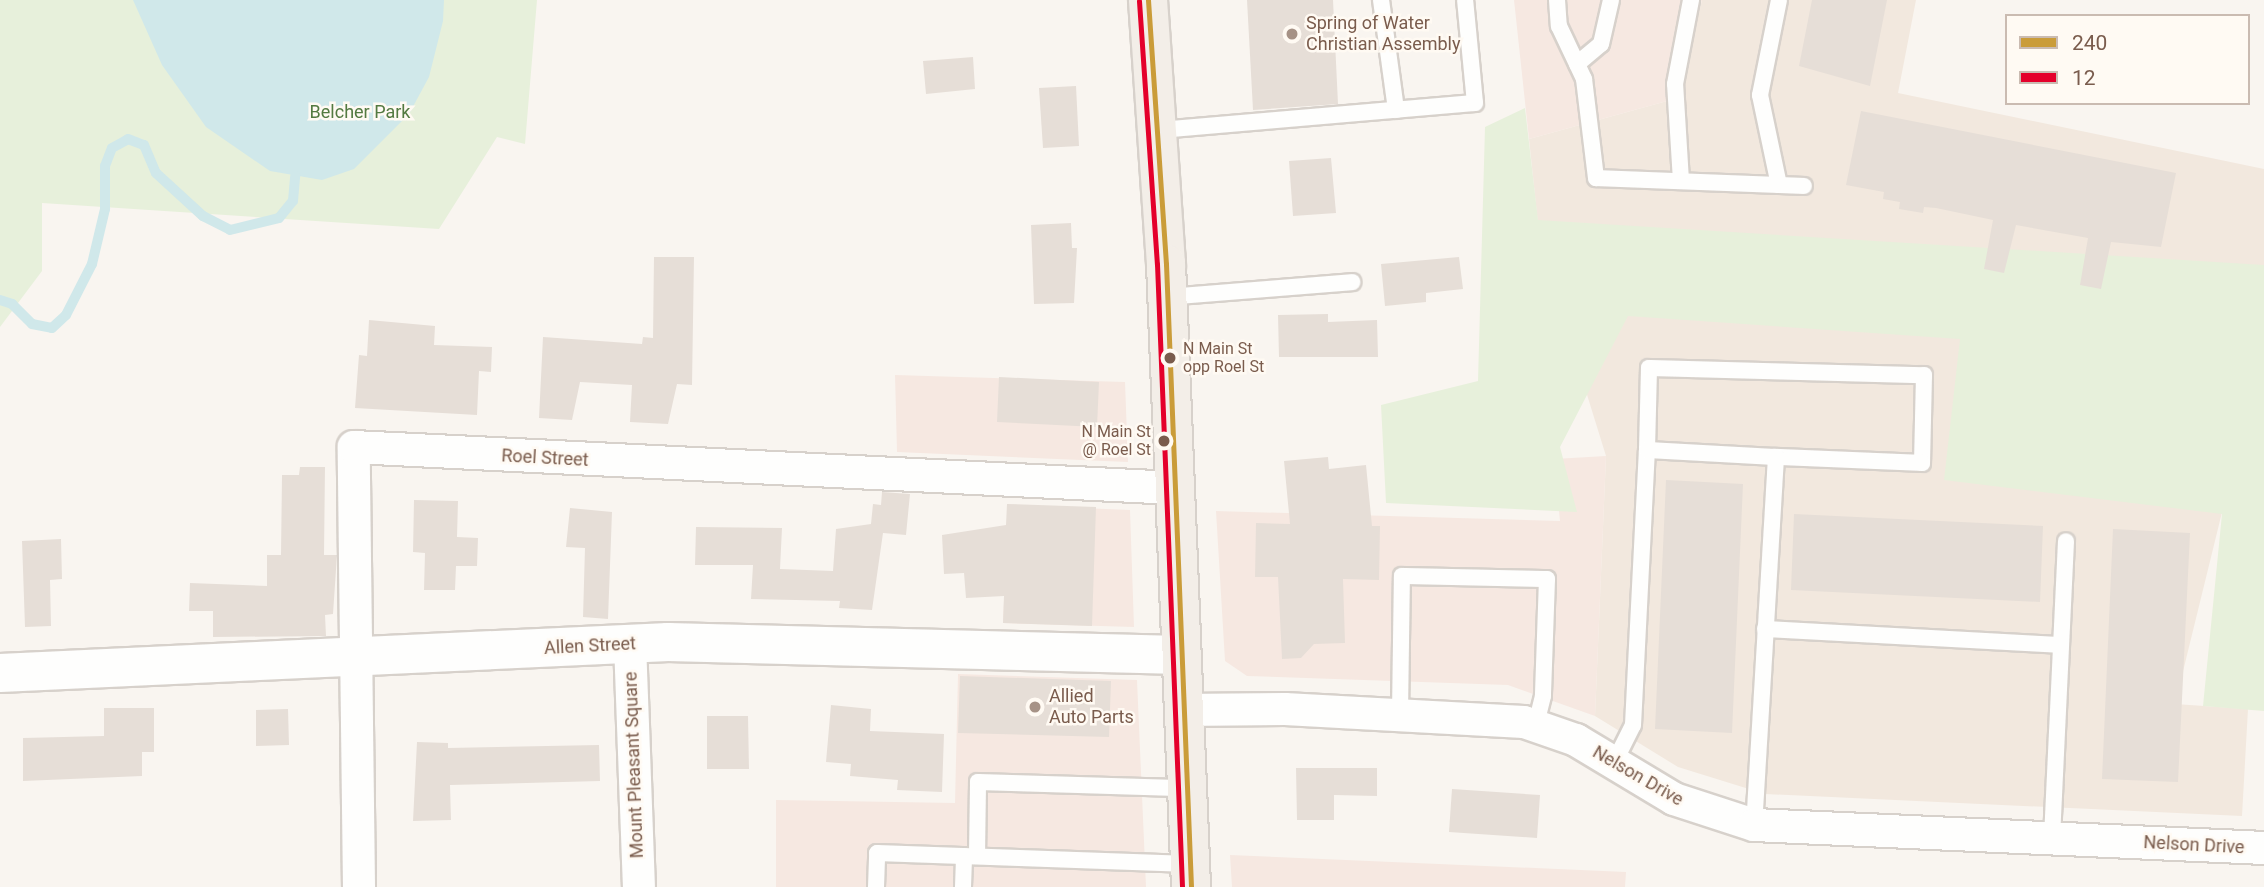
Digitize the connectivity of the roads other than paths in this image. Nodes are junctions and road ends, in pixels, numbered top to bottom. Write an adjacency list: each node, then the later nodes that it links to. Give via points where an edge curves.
1 (1148, 0): 10 (main road)
2 (1381, 0): 9 (lane)
3 (1465, 0): 9 (lane, via 1475,103)
4 (1557, 0): 8 (lane, via 1559,26)
5 (1611, 0): 8 (lane, via 1601,44)
6 (1691, 0): 11 (lane, via 1675,84)
7 (1779, 0): 12 (lane, via 1760,95)
8 (1577, 64): 11 (lane, via 1587,98 1596,178)
9 (1396, 110): 10 (lane)
10 (1159, 130): 15 (main road)
11 (1681, 181): 12 (lane)
12 (1779, 185): 13 (lane)
13 (1804, 186)
14 (1352, 282): 15 (lane)
15 (1167, 297): 18 (main road)
16 (1647, 450): 17 (lane); 17 (lane, via 1648,368 1924,375 1922,463); 29 (lane, via 1633,724)
17 (1776, 457): 20 (lane)
18 (1174, 488): 23 (main road); 24 (street, Roel Street, via 354,447)
19 (2066, 541): 22 (lane)
20 (1765, 629): 22 (lane); 31 (lane, via 1760,799)
21 (630, 643): 23 (street, Allen Street); 24 (street, Allen Street); 37 (street, Mount Pleasant Square)
22 (2060, 645): 32 (lane)
23 (1181, 655): 26 (main road)
24 (356, 660): 25 (street, Allen Street); 36 (street, Roel Street)
25 (0, 673)
26 (1182, 710): 27 (street, Nelson Drive); 30 (main road)
27 (1399, 713): 28 (street, Nelson Drive); 28 (lane, via 1402,576 1547,579 1543,696)
28 (1536, 725): 29 (street, Nelson Drive)
29 (1614, 763): 31 (street, Nelson Drive, via 1674,799)
30 (1186, 788): 34 (lane, via 978,782); 35 (main road)
31 (1754, 825): 32 (street, Nelson Drive)
32 (2052, 838): 33 (street, Nelson Drive)
33 (2264, 848)
34 (970, 856): 35 (lane); 38 (lane, via 877,853); 39 (lane)
35 (1190, 876)
36 (359, 887)
37 (639, 887)
38 (876, 887)
39 (963, 887)

